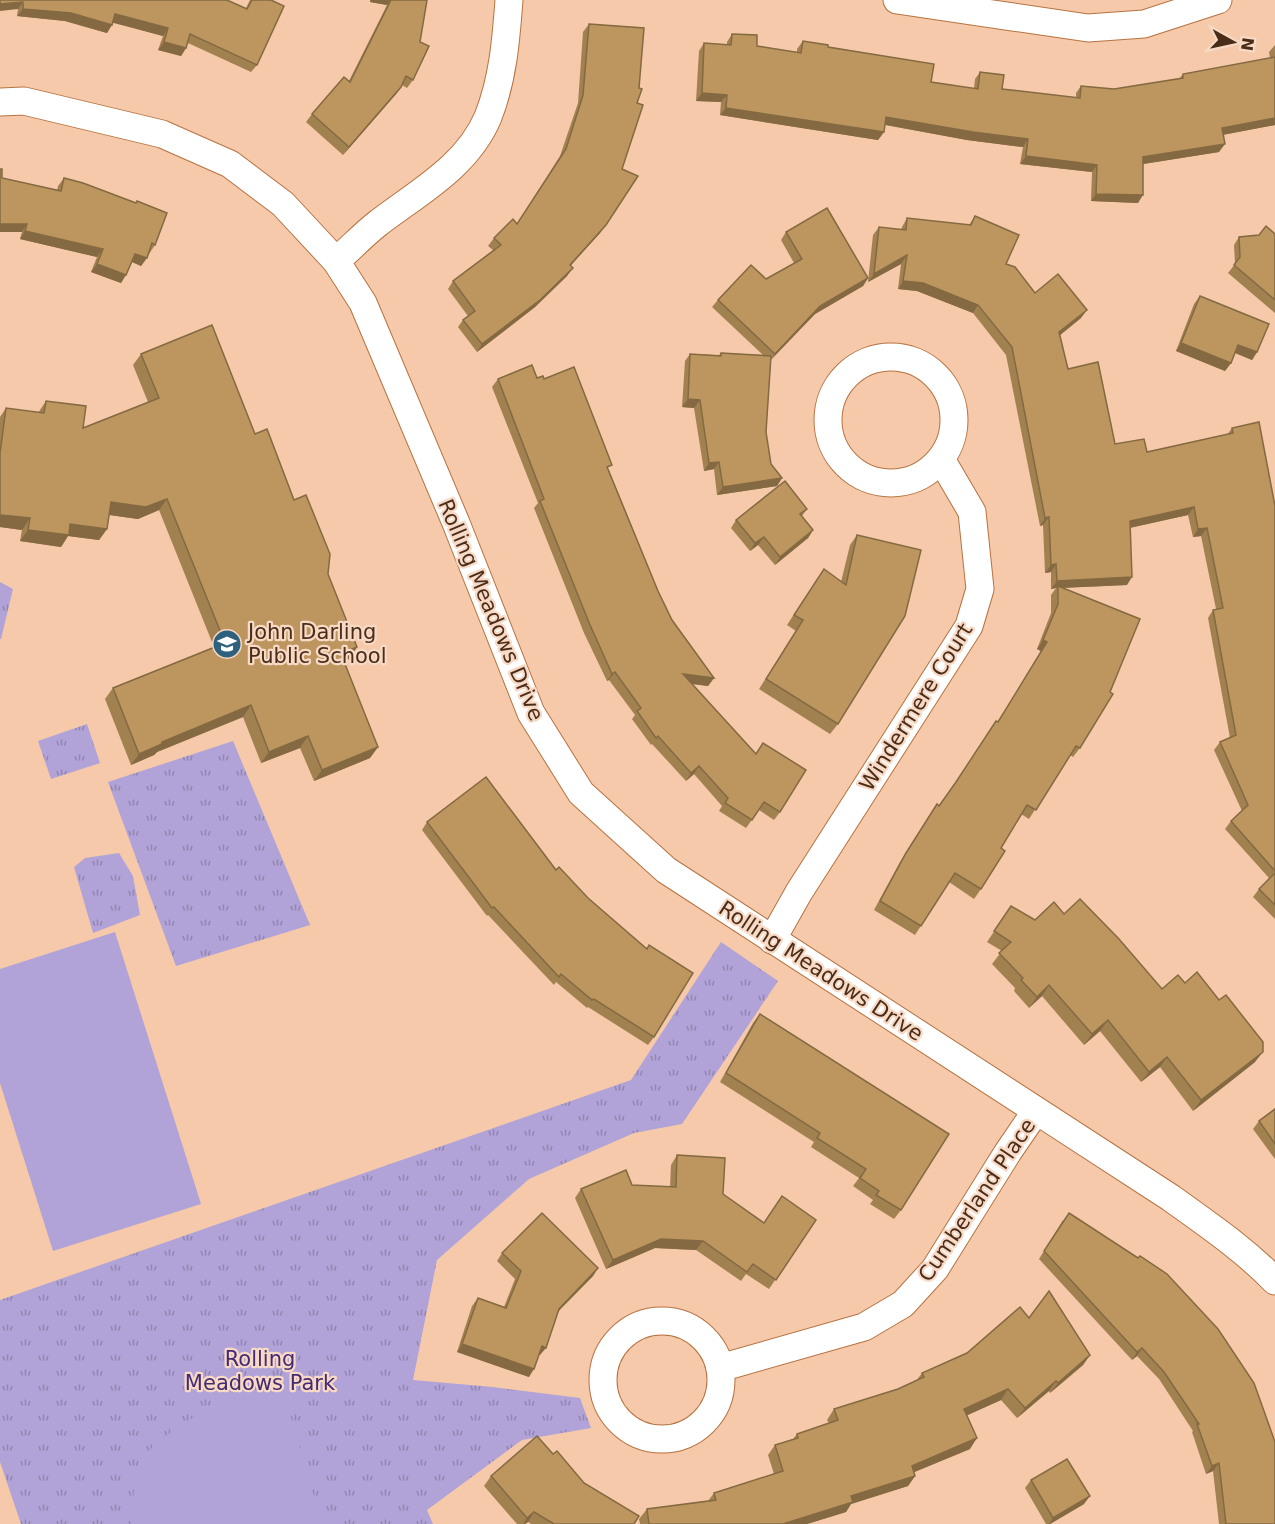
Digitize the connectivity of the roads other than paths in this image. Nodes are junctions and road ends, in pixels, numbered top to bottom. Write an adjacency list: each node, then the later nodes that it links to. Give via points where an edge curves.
1 (509, 0): 5 (street, via 504,60 487,118 466,153 437,181 376,225)
2 (897, 0): 3 (street, via 1088,28 1144,24)
3 (1218, 0)
4 (0, 102): 5 (street, Rolling Meadows Drive, via 24,101 162,134 230,164 283,204)
5 (336, 261): 7 (street, Rolling Meadows Drive, via 363,303 531,713 581,793 666,870)
6 (941, 459): 6 (street, via 954,430 953,408 945,386 930,369 916,361 878,357 855,367 838,384 828,411 829,433 838,455 853,471 885,483 908,481 928,472); 7 (street, Windermere Court, via 972,512 980,589 969,626)
7 (772, 940): 8 (street, Rolling Meadows Drive)
8 (1036, 1111): 9 (street, Rolling Meadows Drive, via 1218,1231); 10 (street, Cumberland Place, via 935,1269 903,1304 864,1327)
9 (1275, 1281)
10 (720, 1368): 10 (street, via 712,1348 696,1331 678,1322 657,1320 638,1325 610,1349 602,1378 605,1399 622,1424 642,1436 663,1439 683,1435 709,1416 718,1399)

